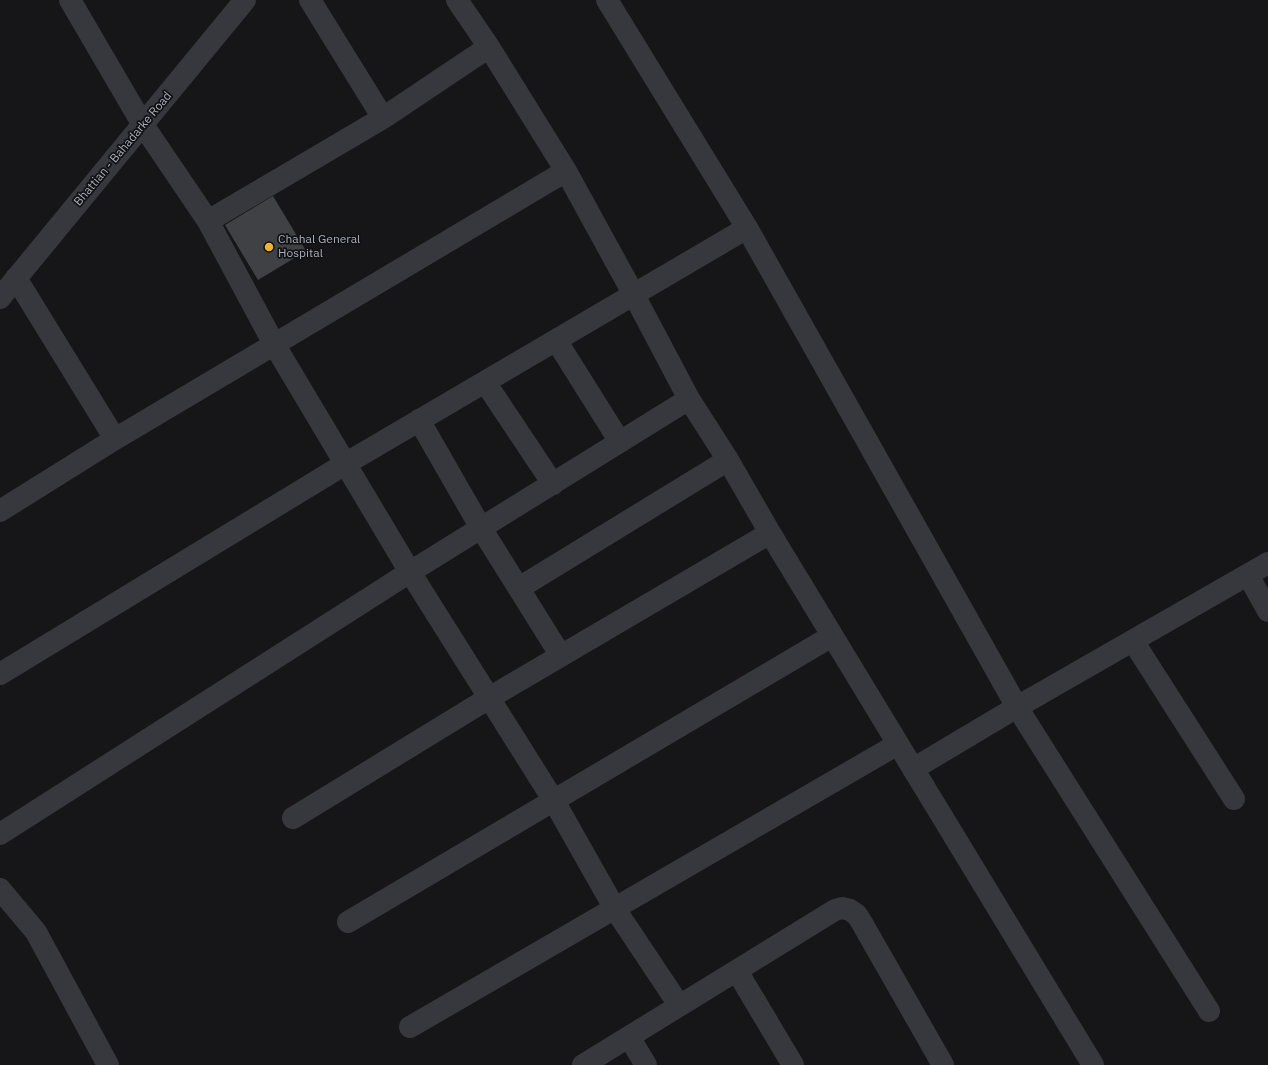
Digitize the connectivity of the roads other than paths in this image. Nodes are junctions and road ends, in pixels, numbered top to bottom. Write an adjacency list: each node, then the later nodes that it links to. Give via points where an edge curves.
1 (70, 0): 8 (street)
2 (245, 0): 8 (street, Bhattian - Bahadarke Road)
3 (310, 0): 7 (street)
4 (457, 0): 6 (street)
5 (608, 0): 11 (street)
6 (489, 47): 7 (street); 9 (street)
7 (383, 118): 10 (street)
8 (143, 125): 10 (street); 12 (street, Bhattian - Bahadarke Road)
9 (566, 171): 13 (street); 16 (street)
10 (208, 221): 16 (street)
11 (748, 228): 13 (street); 38 (street)
12 (16, 278): 14 (street, Bhattian - Bahadarke Road); 20 (street)
13 (634, 295): 15 (street); 18 (street)
14 (0, 298)
15 (556, 340): 17 (street); 21 (street)
16 (274, 344): 20 (street); 23 (street)
17 (485, 382): 19 (street); 24 (street)
18 (689, 399): 21 (street); 22 (street)
19 (419, 420): 23 (street); 26 (street)
20 (116, 439): 25 (street)
21 (620, 442): 24 (street)
22 (728, 460): 27 (street); 31 (street)
23 (345, 464): 29 (street); 36 (street)
24 (553, 484): 26 (street)
25 (0, 510)
26 (481, 528): 29 (street); 31 (street)
27 (770, 533): 33 (street); 35 (street)
28 (1268, 563): 30 (street)
29 (410, 572): 37 (street); 44 (street)
30 (1248, 575): 32 (street); 34 (street)
31 (519, 588): 35 (street)
32 (1268, 611)
33 (832, 636): 39 (street); 42 (street)
34 (1133, 641): 38 (street); 41 (street)
35 (561, 656): 37 (street)
36 (0, 674)
37 (489, 698): 42 (street); 43 (street)
38 (1017, 707): 40 (street); 50 (street)
39 (898, 744): 40 (street); 46 (street)
40 (913, 769): 58 (street)
41 (1234, 799)
42 (554, 801): 46 (street); 47 (street)
43 (293, 818)
44 (0, 834)
45 (0, 889): 53 (street, via 36,932)
46 (615, 909): 49 (street); 51 (street)
47 (348, 922)
48 (737, 971): 49 (street); 56 (street); 57 (street, via 834,910 850,910 857,915)
49 (679, 1005): 52 (street)
50 (1209, 1011)
51 (410, 1027)
52 (629, 1037): 54 (street); 55 (street)
53 (108, 1065)
54 (583, 1065)
55 (646, 1065)
56 (793, 1065)
57 (943, 1065)
58 (1093, 1065)

